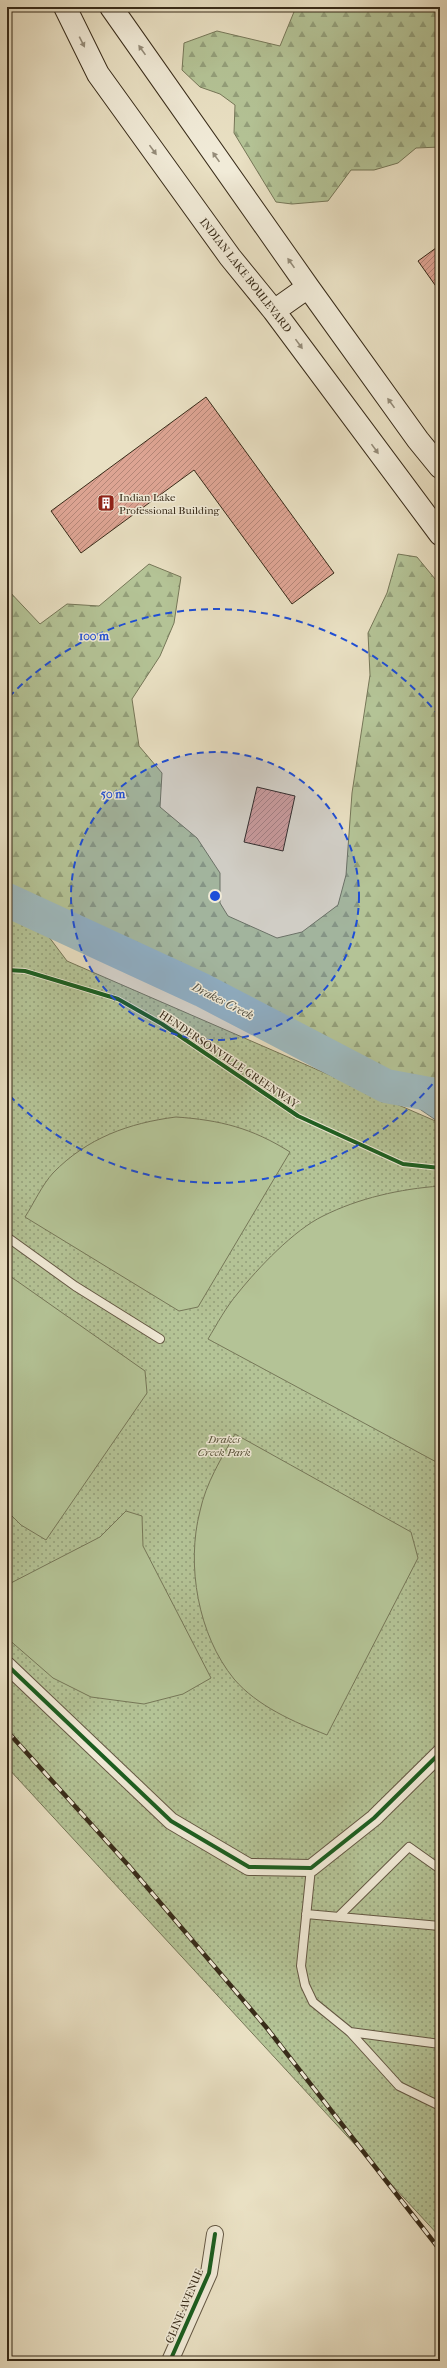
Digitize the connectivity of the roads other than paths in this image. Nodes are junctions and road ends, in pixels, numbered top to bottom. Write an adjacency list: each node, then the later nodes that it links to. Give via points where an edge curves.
1 (65, 7): 4 (main road, INDIAN LAKE BOULEVARD, one-way to 4, via 98,74 230,257)
2 (111, 7): 3 (main road, one-way to 2)
3 (308, 287): 4 (main road); 5 (main road, one-way to 3)
4 (274, 310): 6 (main road, INDIAN LAKE BOULEVARD, one-way to 6)
5 (440, 467)
6 (440, 534)
7 (7, 1237): 8 (lane, via 75,1286)
8 (160, 1339)
9 (7, 1665): 11 (street, via 171,1821 249,1867)
10 (440, 1752): 11 (street, via 374,1818)
11 (311, 1868): 13 (lane)
12 (440, 1868): 14 (lane, via 409,1847)
13 (306, 1914): 14 (lane); 16 (lane, via 301,1966 305,1985 313,2002)
14 (338, 1917): 15 (lane)
15 (440, 1926)
16 (350, 2032): 17 (lane); 18 (lane, via 398,2086)
17 (440, 2044)
18 (440, 2106)
19 (215, 2234): 20 (street, CLINE AVENUE, via 209,2273)
20 (170, 2361)

